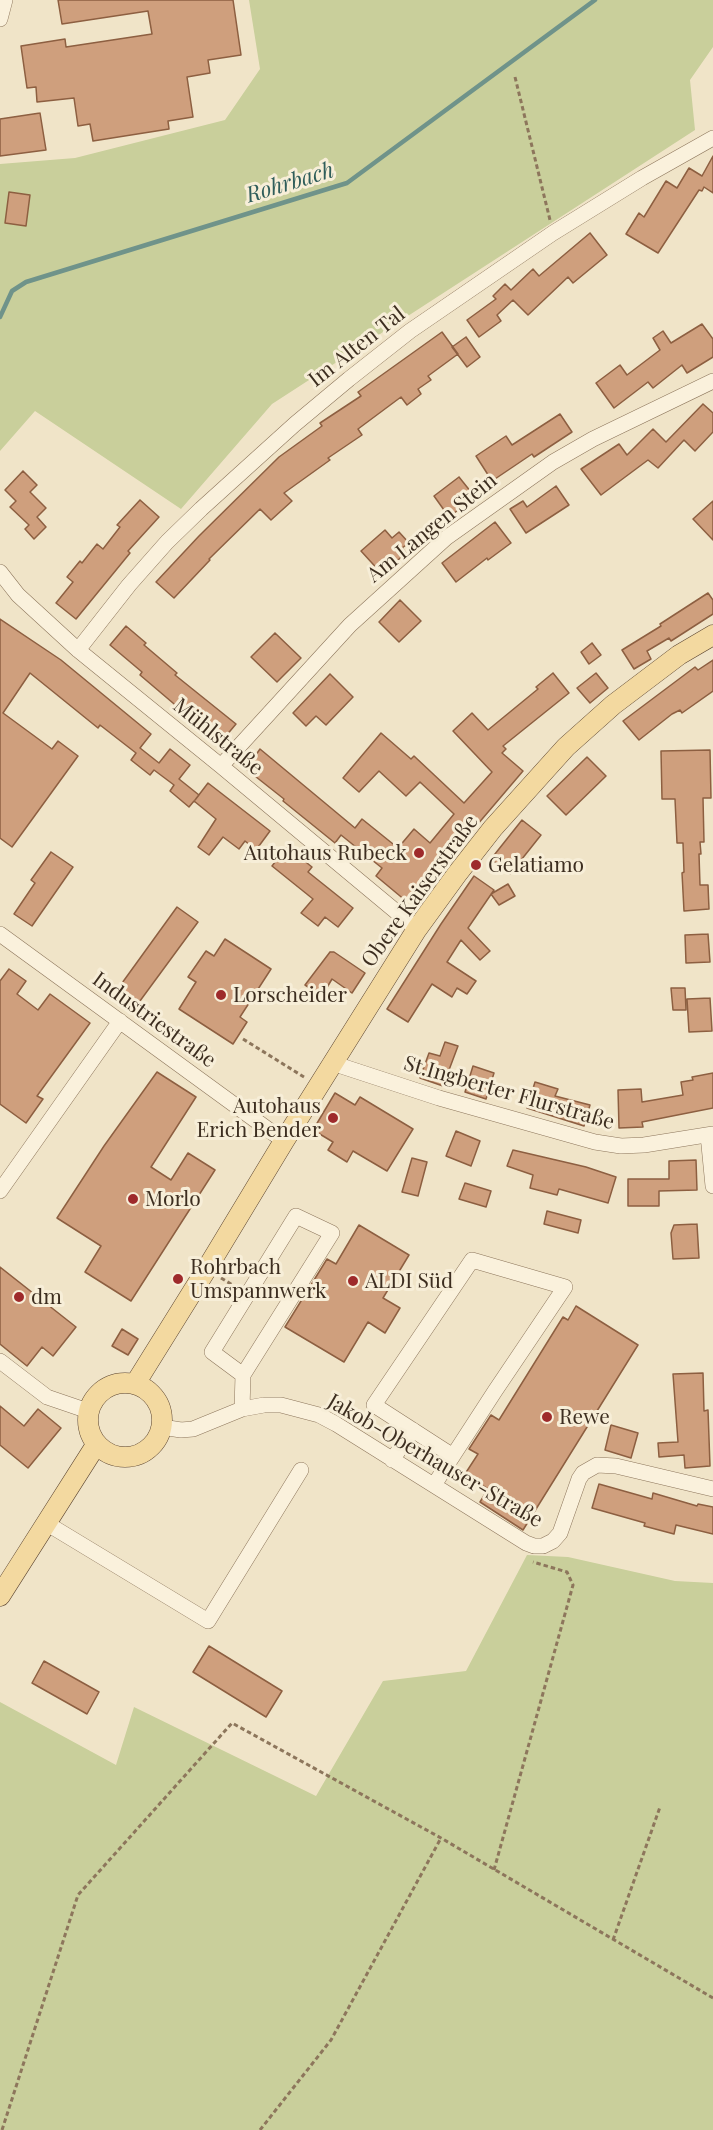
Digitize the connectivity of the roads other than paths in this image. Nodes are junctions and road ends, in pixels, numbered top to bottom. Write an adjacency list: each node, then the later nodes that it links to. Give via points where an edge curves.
1 (5, 0): 2 (street)
2 (0, 19)
3 (713, 138): 7 (street, Im Alten Tal, via 553,233 410,331 295,424 201,509 129,585)
4 (713, 381): 8 (street, Am Langen Stein, via 583,444 446,538 350,624)
5 (0, 572): 7 (street, Mühlstraße, via 18,595)
6 (713, 635): 9 (main road, Obere Kaiserstraße, via 631,691 566,747 493,828)
7 (78, 650): 8 (street, Mühlstraße)
8 (221, 766): 9 (street, Mühlstraße)
9 (417, 929): 12 (main road, Obere Kaiserstraße)
10 (0, 934): 11 (street, Industriestraße)
11 (120, 1021): 14 (street, Industriestraße); 16 (street)
12 (332, 1063): 13 (street, St.Ingberter Flurstraße, via 595,1142 644,1145); 14 (main road, Obere Kaiserstraße)
13 (711, 1134): 15 (street)
14 (284, 1141): 19 (main road, Obere Kaiserstraße)
15 (713, 1186)
16 (0, 1191)
17 (0, 1361): 21 (street, via 47,1397)
18 (243, 1375): 18 (street, via 332,1233 296,1216 212,1352); 20 (street)
19 (135, 1384): 21 (main road, via 114,1384 104,1389); 22 (main road, via 159,1405)
20 (242, 1409): 22 (street, Jakob-Oberhauser-Straße, via 193,1429); 26 (street, Jakob-Oberhauser-Straße, via 281,1406 319,1415)
21 (88, 1411): 24 (main road, via 87,1425)
22 (162, 1427): 24 (main road, via 150,1448 129,1458 117,1457)
23 (412, 1430): 25 (street); 25 (street, via 374,1405 472,1260 565,1287); 26 (street)
24 (96, 1445): 30 (main road)
25 (453, 1456): 28 (street)
26 (393, 1460): 28 (street, Jakob-Oberhauser-Straße)
27 (301, 1470): 30 (street, via 208,1621)
28 (434, 1485): 29 (street, Jakob-Oberhauser-Straße, via 534,1546 543,1546 560,1533 579,1479 597,1465)
29 (713, 1489)
30 (46, 1523): 31 (main road)
31 (0, 1596)

